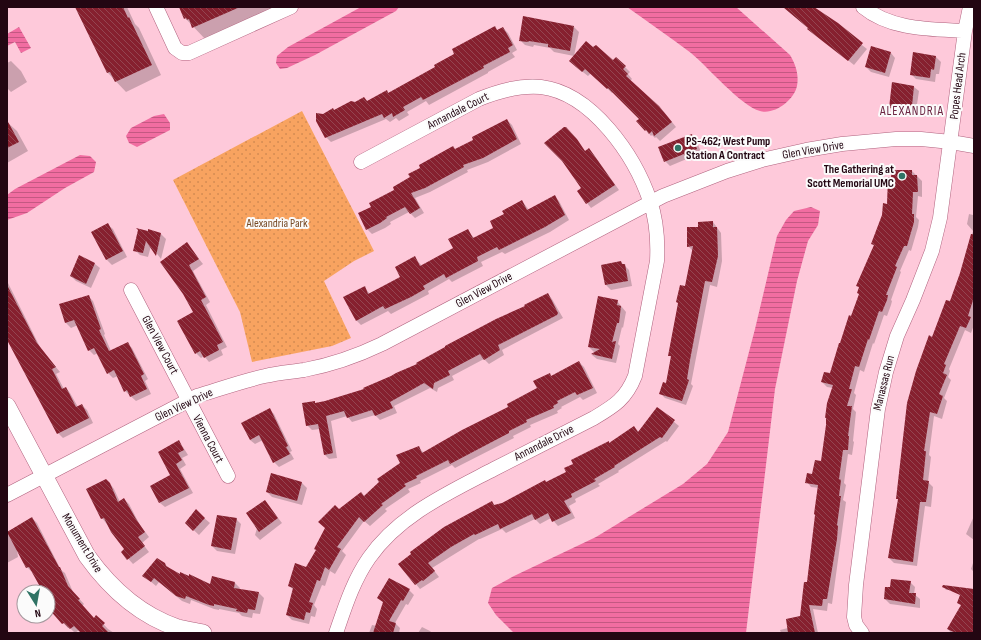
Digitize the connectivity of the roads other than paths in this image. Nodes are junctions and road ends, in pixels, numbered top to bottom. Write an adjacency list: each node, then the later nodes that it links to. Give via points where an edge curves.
1 (156, 7): 2 (street, via 175,48 182,53 189,53)
2 (291, 7)
3 (863, 7): 5 (street, via 882,18 902,25)
4 (970, 7): 5 (street, Popes Head Arch)
5 (965, 31): 6 (street, Popes Head Arch)
6 (951, 142): 7 (street, Glen View Drive); 9 (street, Glen View Drive, via 896,139 806,150 728,171); 16 (street, Manassas Run, via 936,239 897,336 878,409 856,585 854,616)
7 (974, 146)
8 (361, 162): 9 (street, Annandale Court, via 479,99 516,88 542,87 561,92 576,100 608,130 632,162)
9 (651, 202): 11 (street, Glen View Drive, via 361,354 326,365 231,385); 18 (street, Annandale Drive, via 658,244 657,262 635,376 623,397 616,405 594,418 430,503 407,519 386,538 360,572 349,592)
10 (130, 290): 11 (street, Glen View Court)
11 (189, 401): 13 (street, Glen View Drive); 14 (street, Vienna Court)
12 (7, 406): 13 (street, Monument Drive)
13 (44, 476): 15 (street, Glen View Drive); 17 (street, Monument Drive, via 86,556 115,591 153,617 178,628)
14 (228, 476)
15 (7, 495)
16 (860, 632)
17 (203, 633)
18 (336, 633)

